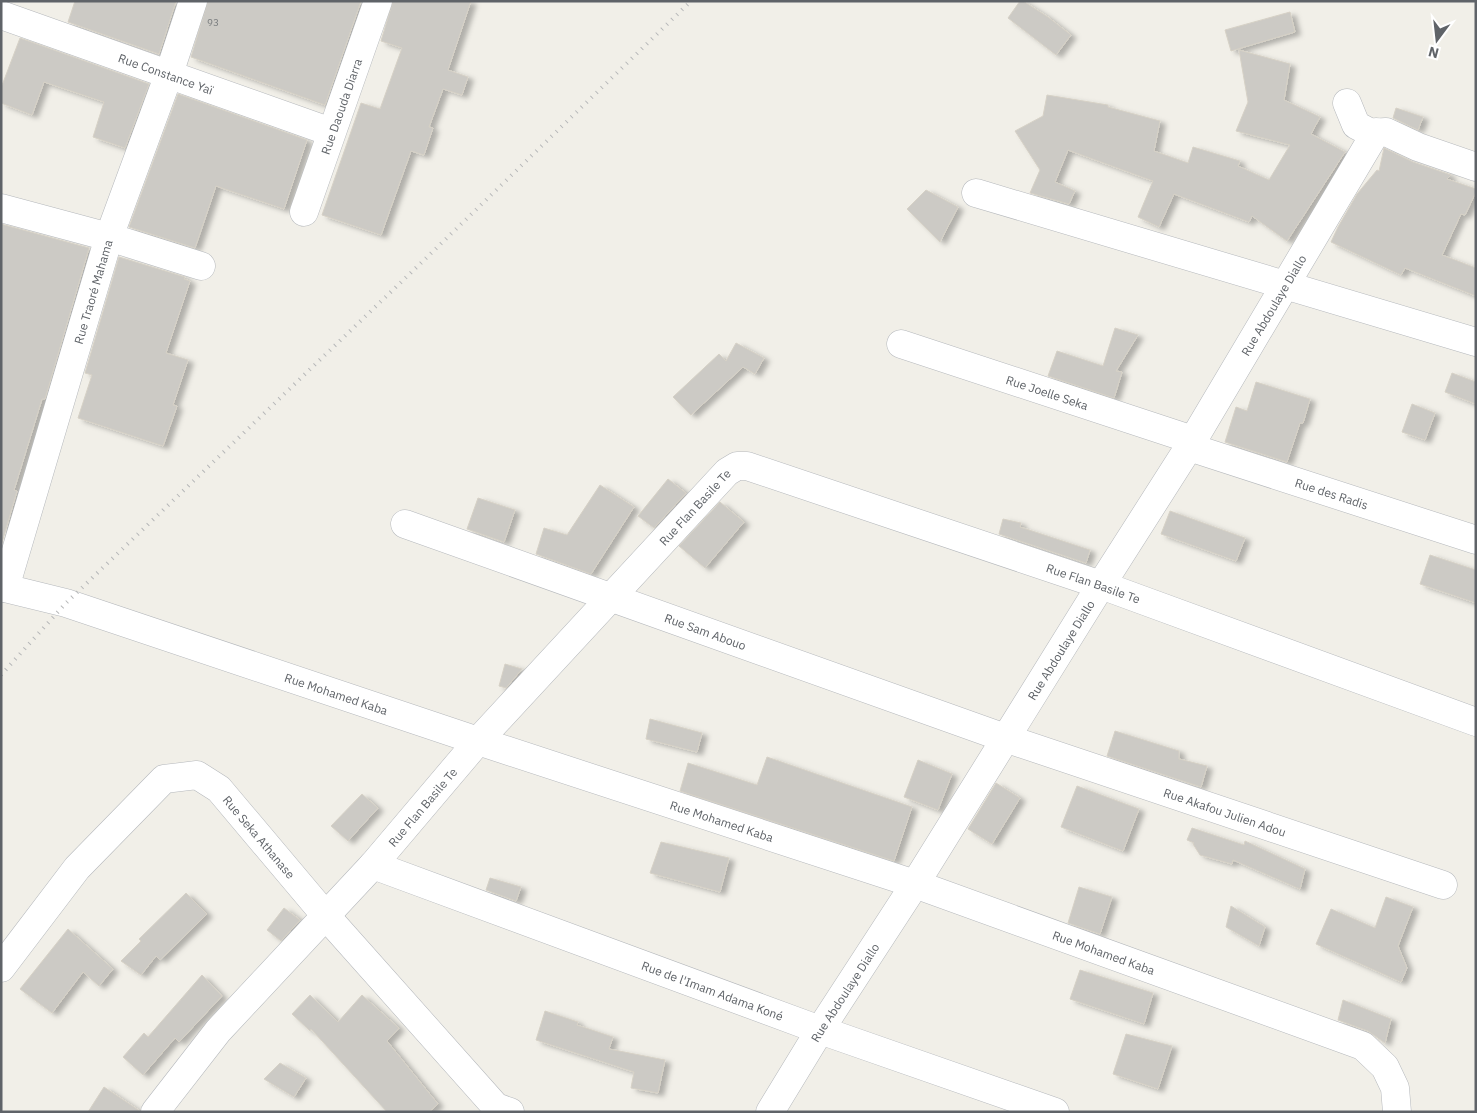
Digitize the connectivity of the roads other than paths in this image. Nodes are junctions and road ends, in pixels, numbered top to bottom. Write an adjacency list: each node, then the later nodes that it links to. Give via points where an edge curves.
1 (193, 1): 4 (street, Rue Traoré Mahama)
2 (378, 1): 6 (street, Rue Daouda Diarra)
3 (7, 19): 4 (street, Rue Constance Yaï)
4 (169, 74): 6 (street, Rue Constance Yaï); 12 (street, Rue Traoré Mahama)
5 (1347, 103): 7 (street, via 1356,125 1371,133)
6 (332, 132): 11 (street, Rue Daouda Diarra)
7 (1376, 132): 8 (street, via 1386,132); 14 (street, Rue Abdoulaye Diallo)
8 (1476, 167)
9 (976, 192): 14 (street)
10 (1, 208): 12 (street)
11 (304, 212)
12 (109, 237): 13 (street); 21 (street, Rue Traoré Mahama)
13 (201, 266)
14 (1285, 286): 15 (street); 17 (street, Rue Abdoulaye Diallo)
15 (1476, 342)
16 (901, 344): 17 (street, Rue Joelle Seka)
17 (1191, 443): 19 (street, Rue des Radis); 20 (street, Rue Abdoulaye Diallo)
18 (406, 524): 22 (street, Rue Sam Abouo)
19 (1476, 540)
20 (1101, 585): 22 (street, Rue Flan Basile Te, via 747,466 737,466 727,472); 23 (street, Rue Flan Basile Te); 24 (street, Rue Abdoulaye Diallo)
21 (3, 587): 25 (street, Rue Mohamed Kaba, via 66,603)
22 (611, 597): 24 (street, Rue Sam Abouo); 25 (street, Rue Flan Basile Te)
23 (1476, 722)
24 (1005, 738): 27 (street, Rue Abdoulaye Diallo); 28 (street, Rue Akafou Julien Adou)
25 (478, 741): 26 (street, Rue Flan Basile Te); 27 (street, Rue Mohamed Kaba)
26 (373, 865): 29 (street, Rue Flan Basile Te); 31 (street, Rue de l'Imam Adama Koné)
27 (914, 884): 31 (street, Rue Abdoulaye Diallo); 36 (street, Rue Mohamed Kaba, via 1363,1046 1385,1067 1395,1088)
28 (1443, 885)
29 (326, 916): 30 (street, Rue Seka Athanase, via 220,789 197,774 164,778 77,868); 32 (street, Rue Seka Athanase); 33 (street, Rue Flan Basile Te, via 218,1032)
30 (1, 968)
31 (820, 1030): 34 (street, Rue Abdoulaye Diallo); 35 (street, Rue de l'Imam Adama Koné)
32 (498, 1110)
33 (155, 1112)
34 (770, 1112)
35 (1055, 1112)
36 (1397, 1112)

